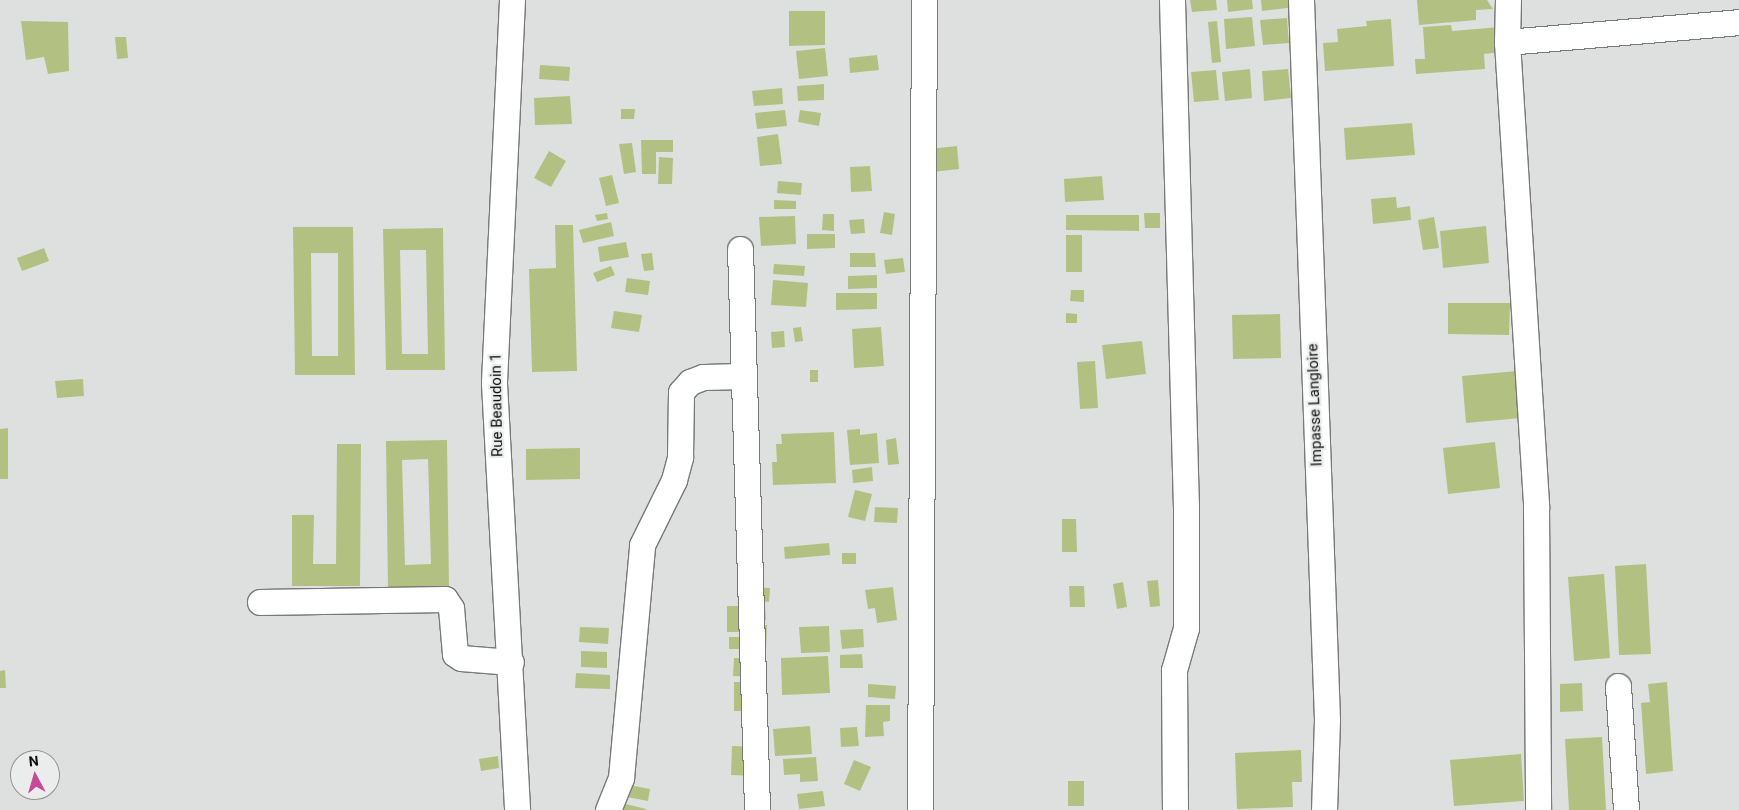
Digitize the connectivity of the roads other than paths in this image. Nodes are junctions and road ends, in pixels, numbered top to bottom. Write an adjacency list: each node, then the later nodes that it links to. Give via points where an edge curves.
1 (512, 0): 11 (street, Rue Beaudoin 1, via 494,383)
2 (924, 0): 16 (street)
3 (1172, 0): 17 (street, via 1186,507 1186,628 1174,670)
4 (1301, 0): 18 (street, Impasse Langloire, via 1327,720)
5 (1508, 0): 7 (street)
6 (1739, 22): 7 (street)
7 (1507, 42): 19 (street, via 1536,508)
8 (740, 249): 9 (street)
9 (744, 376): 14 (street, via 703,377 690,382 681,392 680,457 674,480 642,544 621,778); 15 (street)
10 (260, 602): 11 (street, via 445,599 451,608 455,654 461,658)
11 (511, 662): 13 (street, Rue Beaudoin 1)
12 (1618, 686): 20 (street)
13 (517, 810)
14 (608, 810)
15 (757, 810)
16 (920, 810)
17 (1176, 810)
18 (1324, 810)
19 (1538, 810)
20 (1626, 810)

